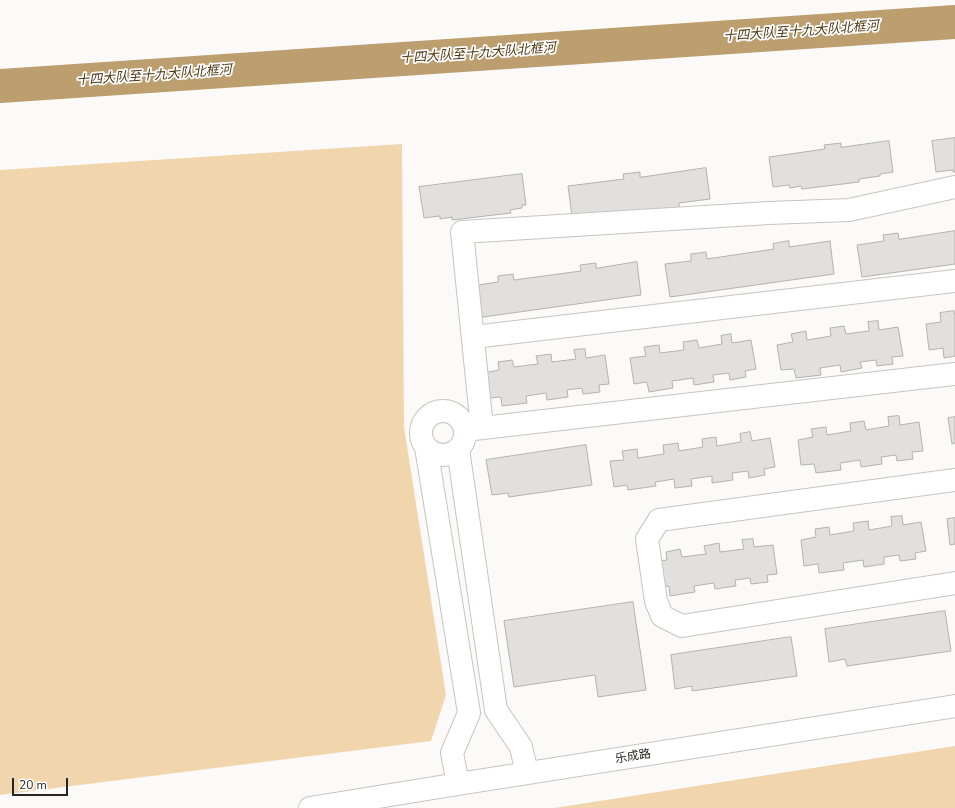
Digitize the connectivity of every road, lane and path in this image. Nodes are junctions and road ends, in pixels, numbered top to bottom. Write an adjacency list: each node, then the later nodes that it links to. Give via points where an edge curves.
1 (955, 187): 3 (street, via 849,210 462,232)
2 (955, 281): 3 (street)
3 (474, 337): 5 (street)
4 (955, 374): 5 (street)
5 (468, 436): 6 (street, via 452,453 445,455 431,452); 6 (street, via 458,417 445,411 437,412 425,420 422,426 422,441); 10 (street, via 496,710 521,747)
6 (426, 447): 11 (street, via 469,713 452,753)
7 (955, 480): 8 (street, via 659,520 647,538 656,601 662,616 682,626)
8 (955, 583)
9 (955, 706): 10 (street, 乐成路)
10 (527, 773): 11 (street, 乐成路)
11 (458, 784): 12 (street, 乐成路)
12 (310, 808)

